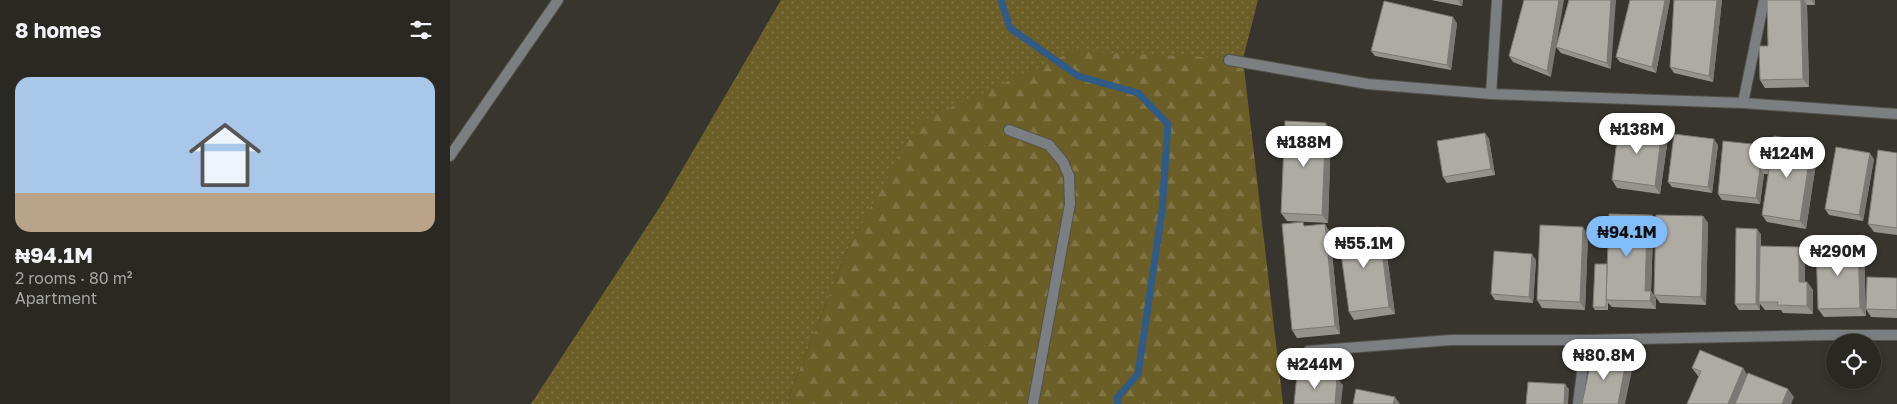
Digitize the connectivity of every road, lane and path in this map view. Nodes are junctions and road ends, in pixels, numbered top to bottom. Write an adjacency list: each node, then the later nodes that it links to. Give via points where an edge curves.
1 (558, 0): 9 (street)
2 (1497, 0): 5 (street)
3 (1764, 0): 6 (street)
4 (1229, 60): 5 (street, via 1368,84)
5 (1491, 94): 6 (street)
6 (1743, 103): 7 (street)
7 (1897, 114)
8 (1008, 130): 13 (street, via 1049,145 1063,162 1069,176 1070,204)
9 (450, 156)
10 (1897, 335): 11 (street)
11 (1586, 340): 12 (street, via 1451,340); 14 (street)
12 (1308, 351)
13 (1033, 404)
14 (1578, 404)

